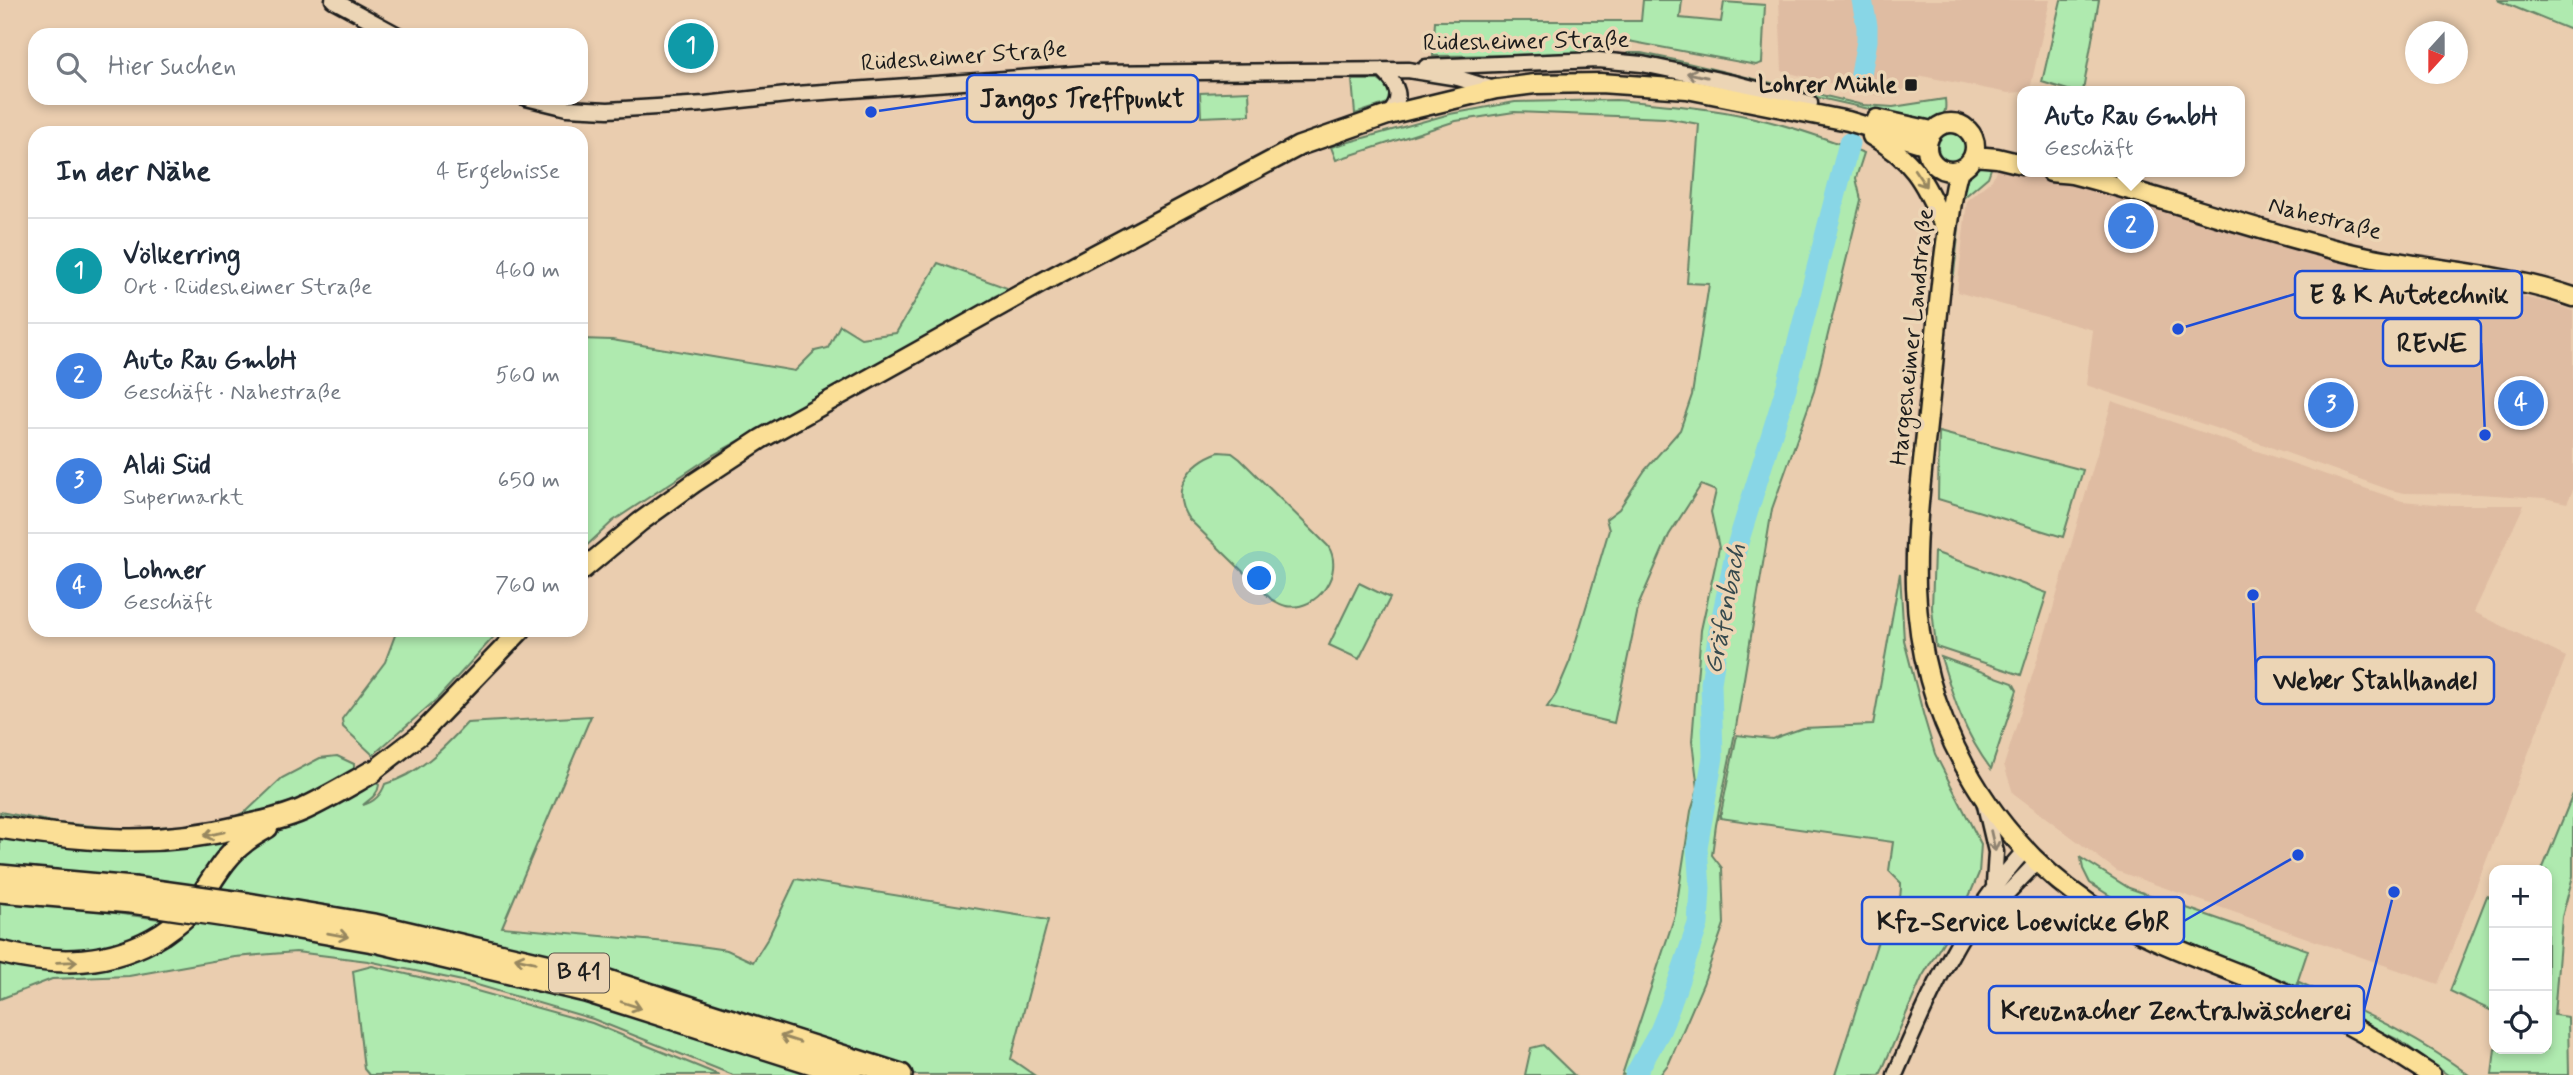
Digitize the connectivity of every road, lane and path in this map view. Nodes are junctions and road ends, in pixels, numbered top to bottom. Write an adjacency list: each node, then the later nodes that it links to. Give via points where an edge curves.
1 (332, 0): 2 (street)
2 (385, 28)
3 (1382, 70): 4 (street, Rüdesheimer Straße); 7 (street, Rüdesheimer Straße, via 1046,75 608,110); 9 (street, via 1398,91 1397,103)
4 (1408, 70): 5 (street, Rüdesheimer Straße); 8 (street, Rüdesheimer Straße, one-way to 4, via 1682,71 1642,64 1598,60)
5 (1496, 89): 6 (main road, via 1600,83); 9 (main road)
6 (1687, 89): 8 (main road); 8 (main road)
7 (555, 105)
8 (1804, 108): 10 (main road); 16 (main road, one-way to 16, via 1896,149 1923,181)
9 (1388, 115): 19 (main road, via 1299,146 1041,282 761,439 640,522)
10 (1929, 138): 11 (main road, via 1942,124 1954,122 1965,127); 14 (main road, via 1930,159)
11 (1974, 148): 12 (main road); 13 (main road); 14 (main road, via 1970,162)
12 (2017, 152)
13 (2017, 163)
14 (1950, 170): 16 (main road, Hargesheimer Landstraße); 17 (main road, Hargesheimer Landstraße)
15 (2080, 177): 18 (main road, Nahestraße, via 2354,254 2512,281)
16 (1944, 225): 17 (main road, Hargesheimer Landstraße)
17 (1943, 258): 22 (main road, Hargesheimer Landstraße, via 1916,589 1933,692 1959,758)
18 (2573, 297)
19 (588, 565)
20 (514, 637): 21 (main road, via 420,735)
21 (372, 772): 23 (highway)
22 (1983, 797): 25 (main road, Hargesheimer Landstraße); 27 (street, one-way to 27, via 1996,852)
23 (280, 818): 24 (highway, one-way to 24, via 164,841 109,841); 31 (highway, one-way to 23, via 53,962 88,961 148,942 189,912 242,842)
24 (0, 827)
25 (2031, 856): 27 (street); 32 (street); 36 (main road, Hargesheimer Landstraße, via 2114,919 2333,1016)
26 (0, 876): 29 (highway, B 41)
27 (1994, 885): 32 (street)
28 (0, 891): 29 (highway, B 41)
29 (132, 895): 30 (highway, B 41, bridge)
30 (248, 911): 33 (highway, B 41, one-way to 33, via 586,991); 34 (highway, B 41, one-way to 30, via 589,975 374,925)
31 (0, 951)
32 (1951, 957): 35 (street)
33 (850, 1075)
34 (901, 1075)
35 (1895, 1075)
36 (2431, 1075)

